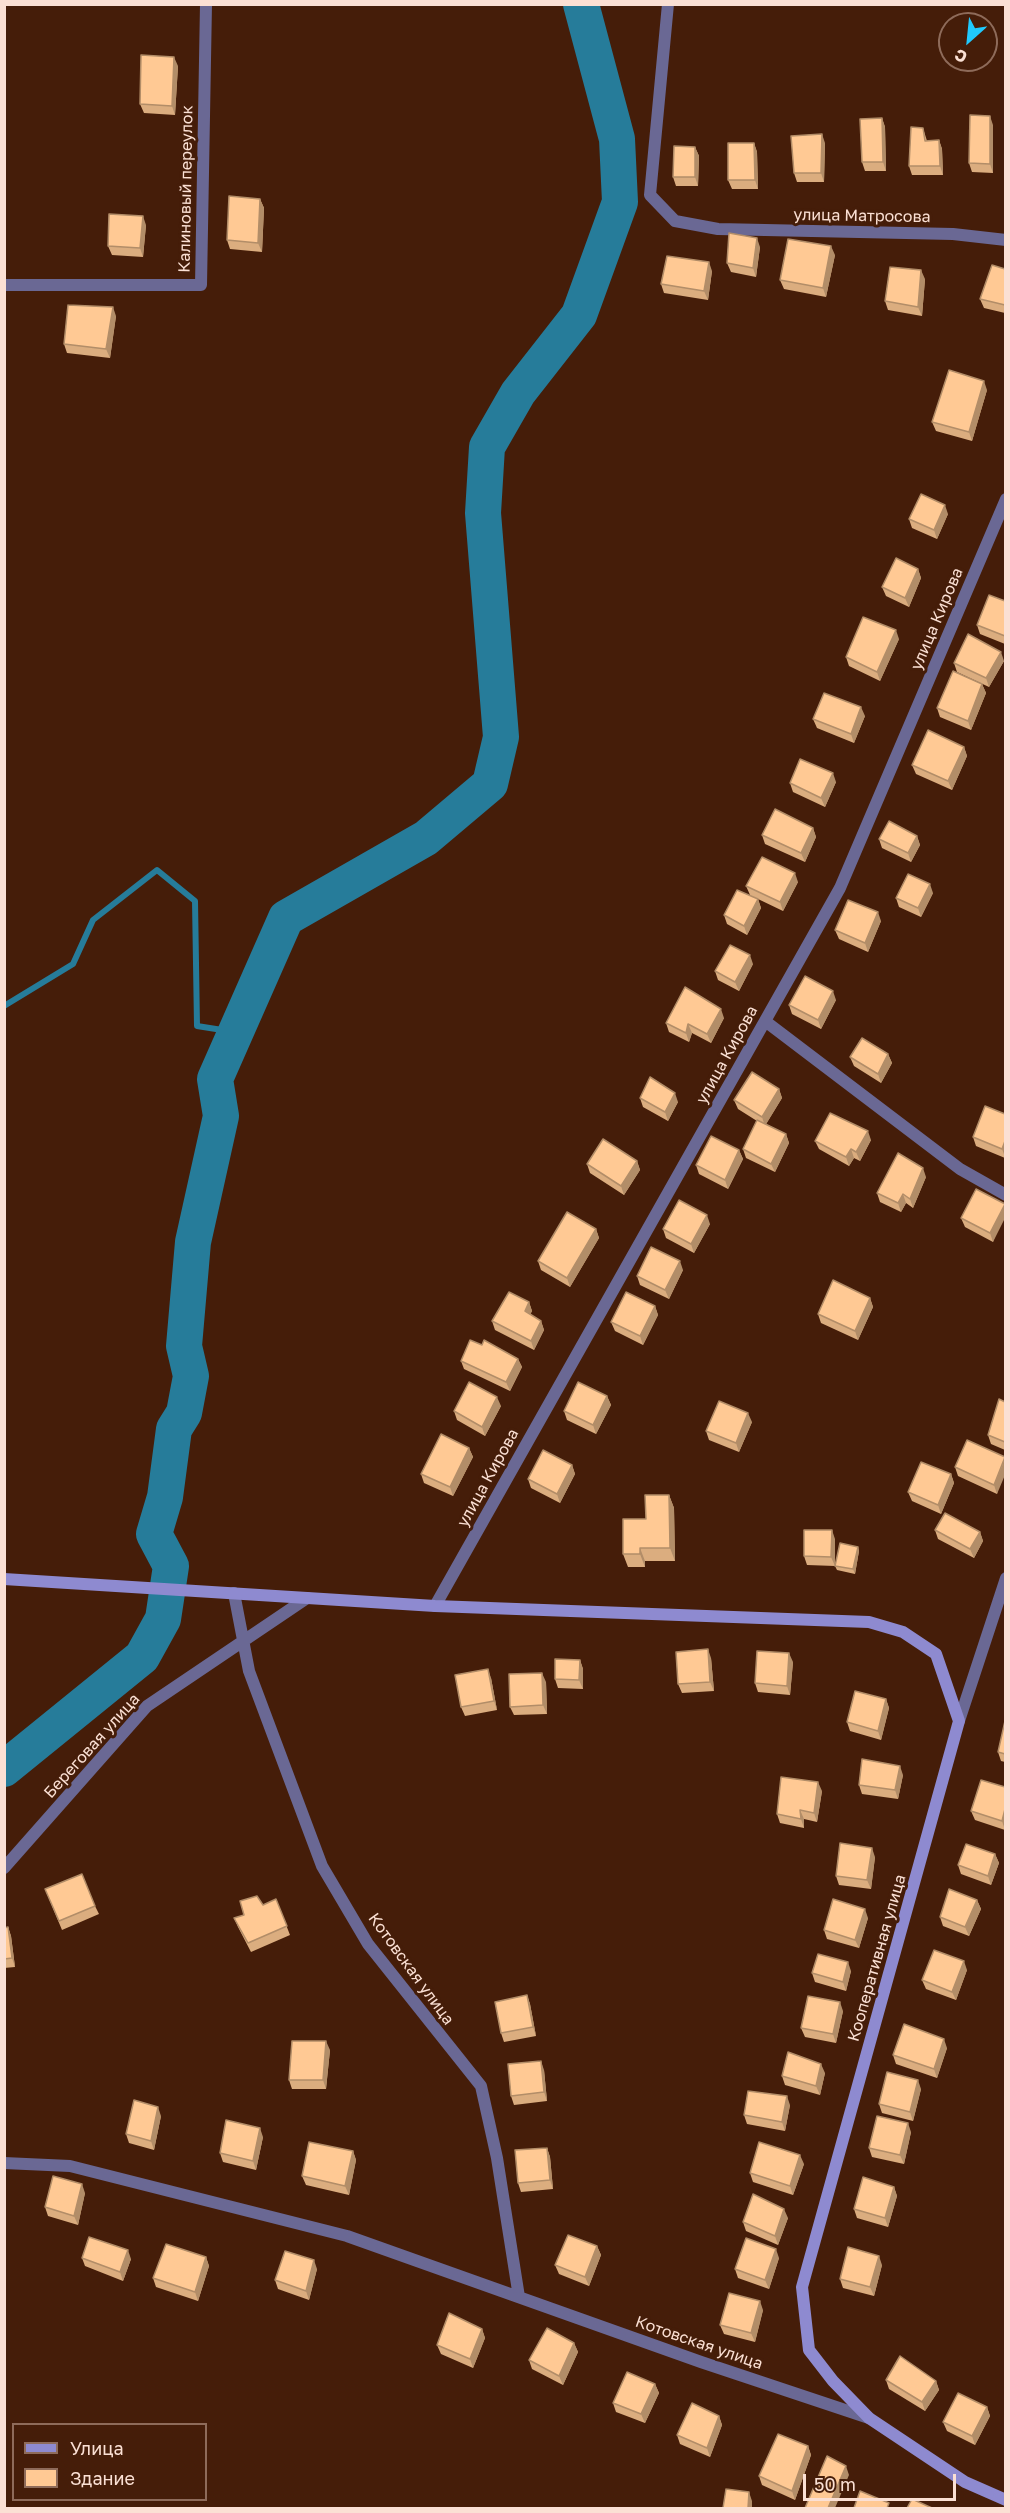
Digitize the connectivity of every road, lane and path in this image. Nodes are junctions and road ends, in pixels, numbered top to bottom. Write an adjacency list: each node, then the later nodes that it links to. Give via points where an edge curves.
1 (206, 4): 4 (street, Калиновый переулок, via 201,285)
2 (668, 4): 3 (street, улица Матросова, via 650,195 675,221 718,229 953,234)
3 (1005, 240)
4 (4, 285)
5 (1005, 499): 6 (street, улица Кирова, via 840,888)
6 (765, 1021): 7 (street, via 960,1169); 13 (street, улица Кирова)
7 (1005, 1195)
8 (1005, 1578): 12 (street, Кооперативная улица)
9 (4, 1579): 10 (street)
10 (229, 1593): 11 (street); 14 (street, Котовская улица)
11 (306, 1598): 13 (street); 14 (street, Береговая улица)
12 (1001, 1603): 15 (street, Кооперативная улица)
13 (435, 1606): 15 (street, via 869,1622 903,1632 936,1654)
14 (244, 1642): 16 (street, Береговая улица, via 147,1706); 18 (street, Котовская улица, via 249,1671 322,1866 368,1944 481,2086)
15 (959, 1721): 19 (street, Кооперативная улица, via 802,2287)
16 (4, 1868)
17 (4, 2163): 18 (street, Котовская улица, via 70,2166 347,2236)
18 (519, 2297): 20 (street, Котовская улица)
19 (810, 2350): 20 (street, Котовская улица)
20 (869, 2418): 21 (street, Котовская улица, via 965,2482)
21 (1005, 2500)

